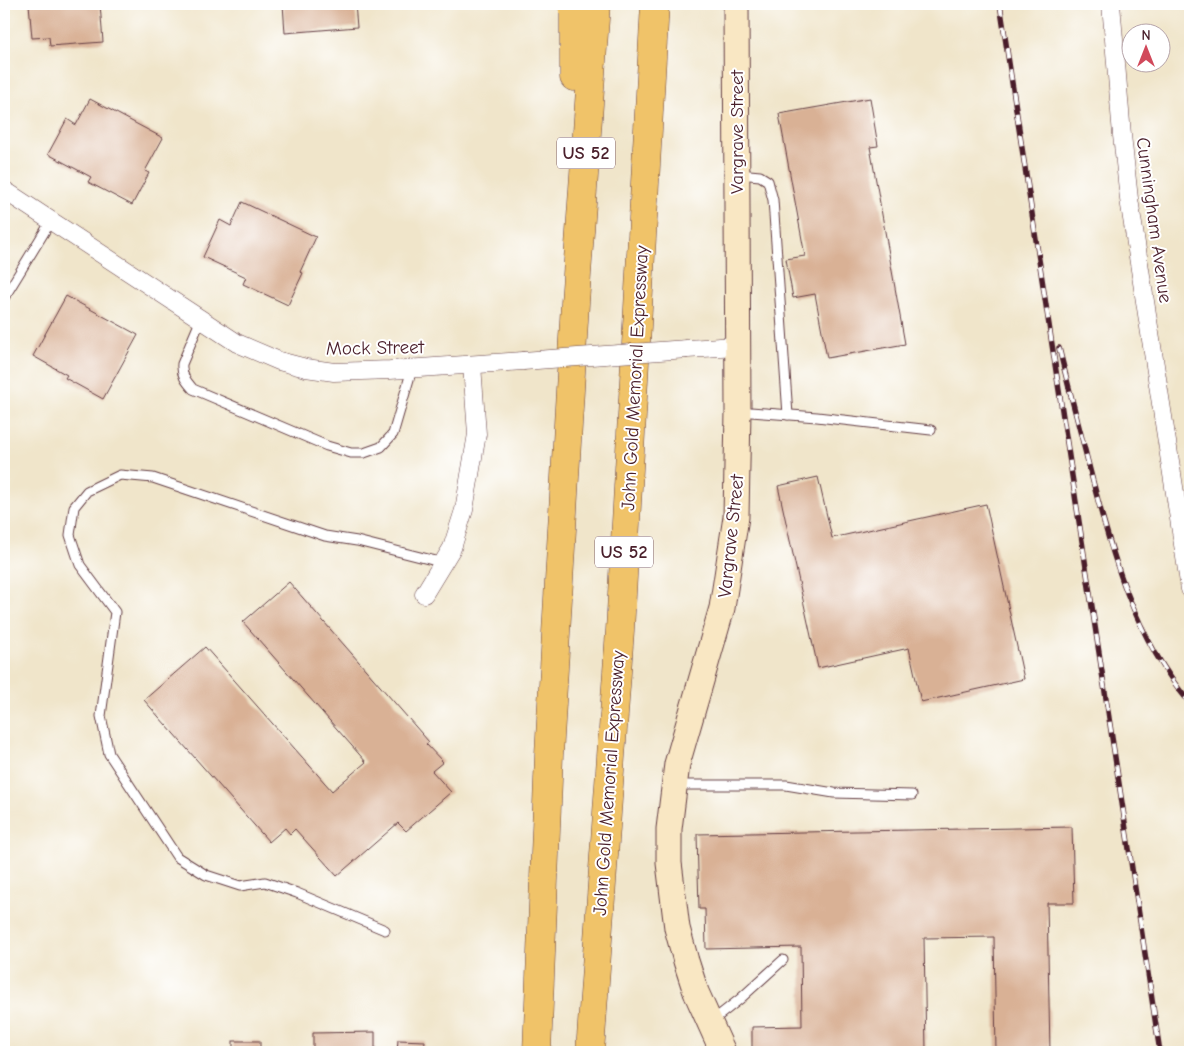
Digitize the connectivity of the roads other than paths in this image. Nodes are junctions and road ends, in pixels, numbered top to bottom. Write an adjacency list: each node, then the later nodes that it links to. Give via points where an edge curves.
1 (574, 4): 12 (highway)
2 (596, 4): 12 (highway, US 52)
3 (655, 4): 7 (highway, John Gold Memorial Expressway / US 52)
4 (660, 4): 7 (highway)
5 (736, 4): 8 (street, Vargrave Street)
6 (1111, 4): 21 (street, Cunningham Avenue, via 1129,199)
7 (653, 51): 29 (highway, John Gold Memorial Expressway / US 52, via 620,630)
8 (748, 175): 14 (street, Vargrave Street); 18 (lane, via 768,181 773,200)
9 (4, 190): 10 (street, Mock Street)
10 (51, 221): 11 (lane); 13 (street, Mock Street)
11 (4, 298)
12 (575, 303): 28 (highway, US 52, via 550,745)
13 (201, 319): 16 (street, Mock Street, via 258,353 306,368 334,372); 16 (lane, via 181,370 193,389 327,446 351,453 364,454 381,447 393,434)
14 (737, 346): 15 (street, Mock Street, bridge); 17 (street, Vargrave Street)
15 (472, 365): 16 (street, Mock Street); 20 (street, via 477,425 475,450 459,528)
16 (412, 369)
17 (738, 410): 18 (lane); 23 (street, Vargrave Street, via 736,517 727,581)
18 (788, 414): 19 (lane)
19 (932, 430)
20 (444, 563): 22 (street); 25 (lane, via 325,536 153,478 120,475 87,491 74,507 70,535 80,565 115,612 101,716 109,754 177,857 206,876 240,886 266,882)
21 (1190, 589)
22 (424, 594)
23 (674, 784): 24 (lane, via 786,785 834,793); 27 (street, Vargrave Street, via 669,829 672,896 686,961)
24 (912, 795)
25 (385, 930)
26 (783, 960): 27 (lane)
27 (710, 1023): 30 (street, Vargrave Street)
28 (537, 1052)
29 (590, 1052)
30 (723, 1052)

